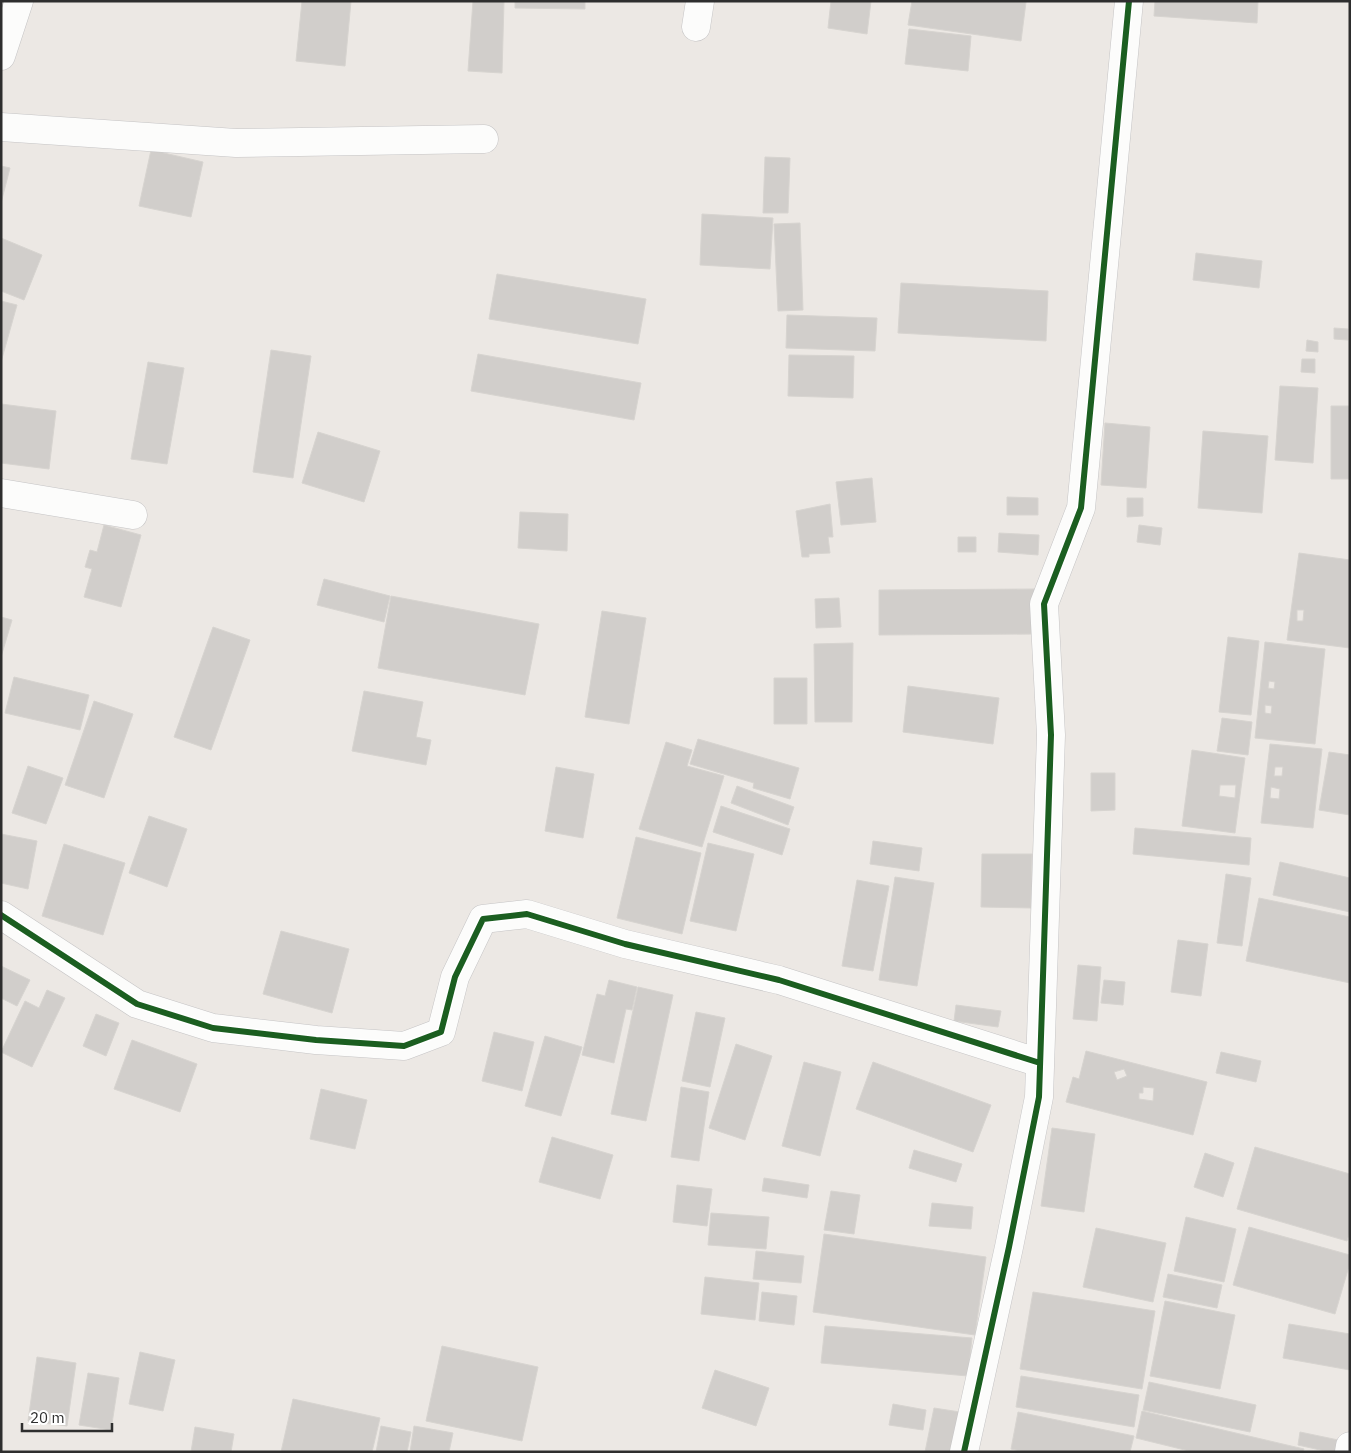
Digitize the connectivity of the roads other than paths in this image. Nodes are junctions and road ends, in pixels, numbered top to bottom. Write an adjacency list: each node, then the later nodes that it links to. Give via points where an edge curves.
1 (19, 1): 3 (street)
2 (1129, 1): 9 (street, via 1081,508 1044,604 1051,735)
3 (1, 56)
4 (1, 127): 5 (street, via 236,143)
5 (484, 139)
6 (1, 493): 7 (street)
7 (133, 515)
8 (1, 916): 9 (street, via 137,1004 213,1028 404,1046 441,1032 455,977 483,919 527,914 625,944 779,980)
9 (1040, 1063): 11 (street, via 1039,1097)
10 (1350, 1446): 12 (street)
11 (964, 1452)
12 (1349, 1452)

